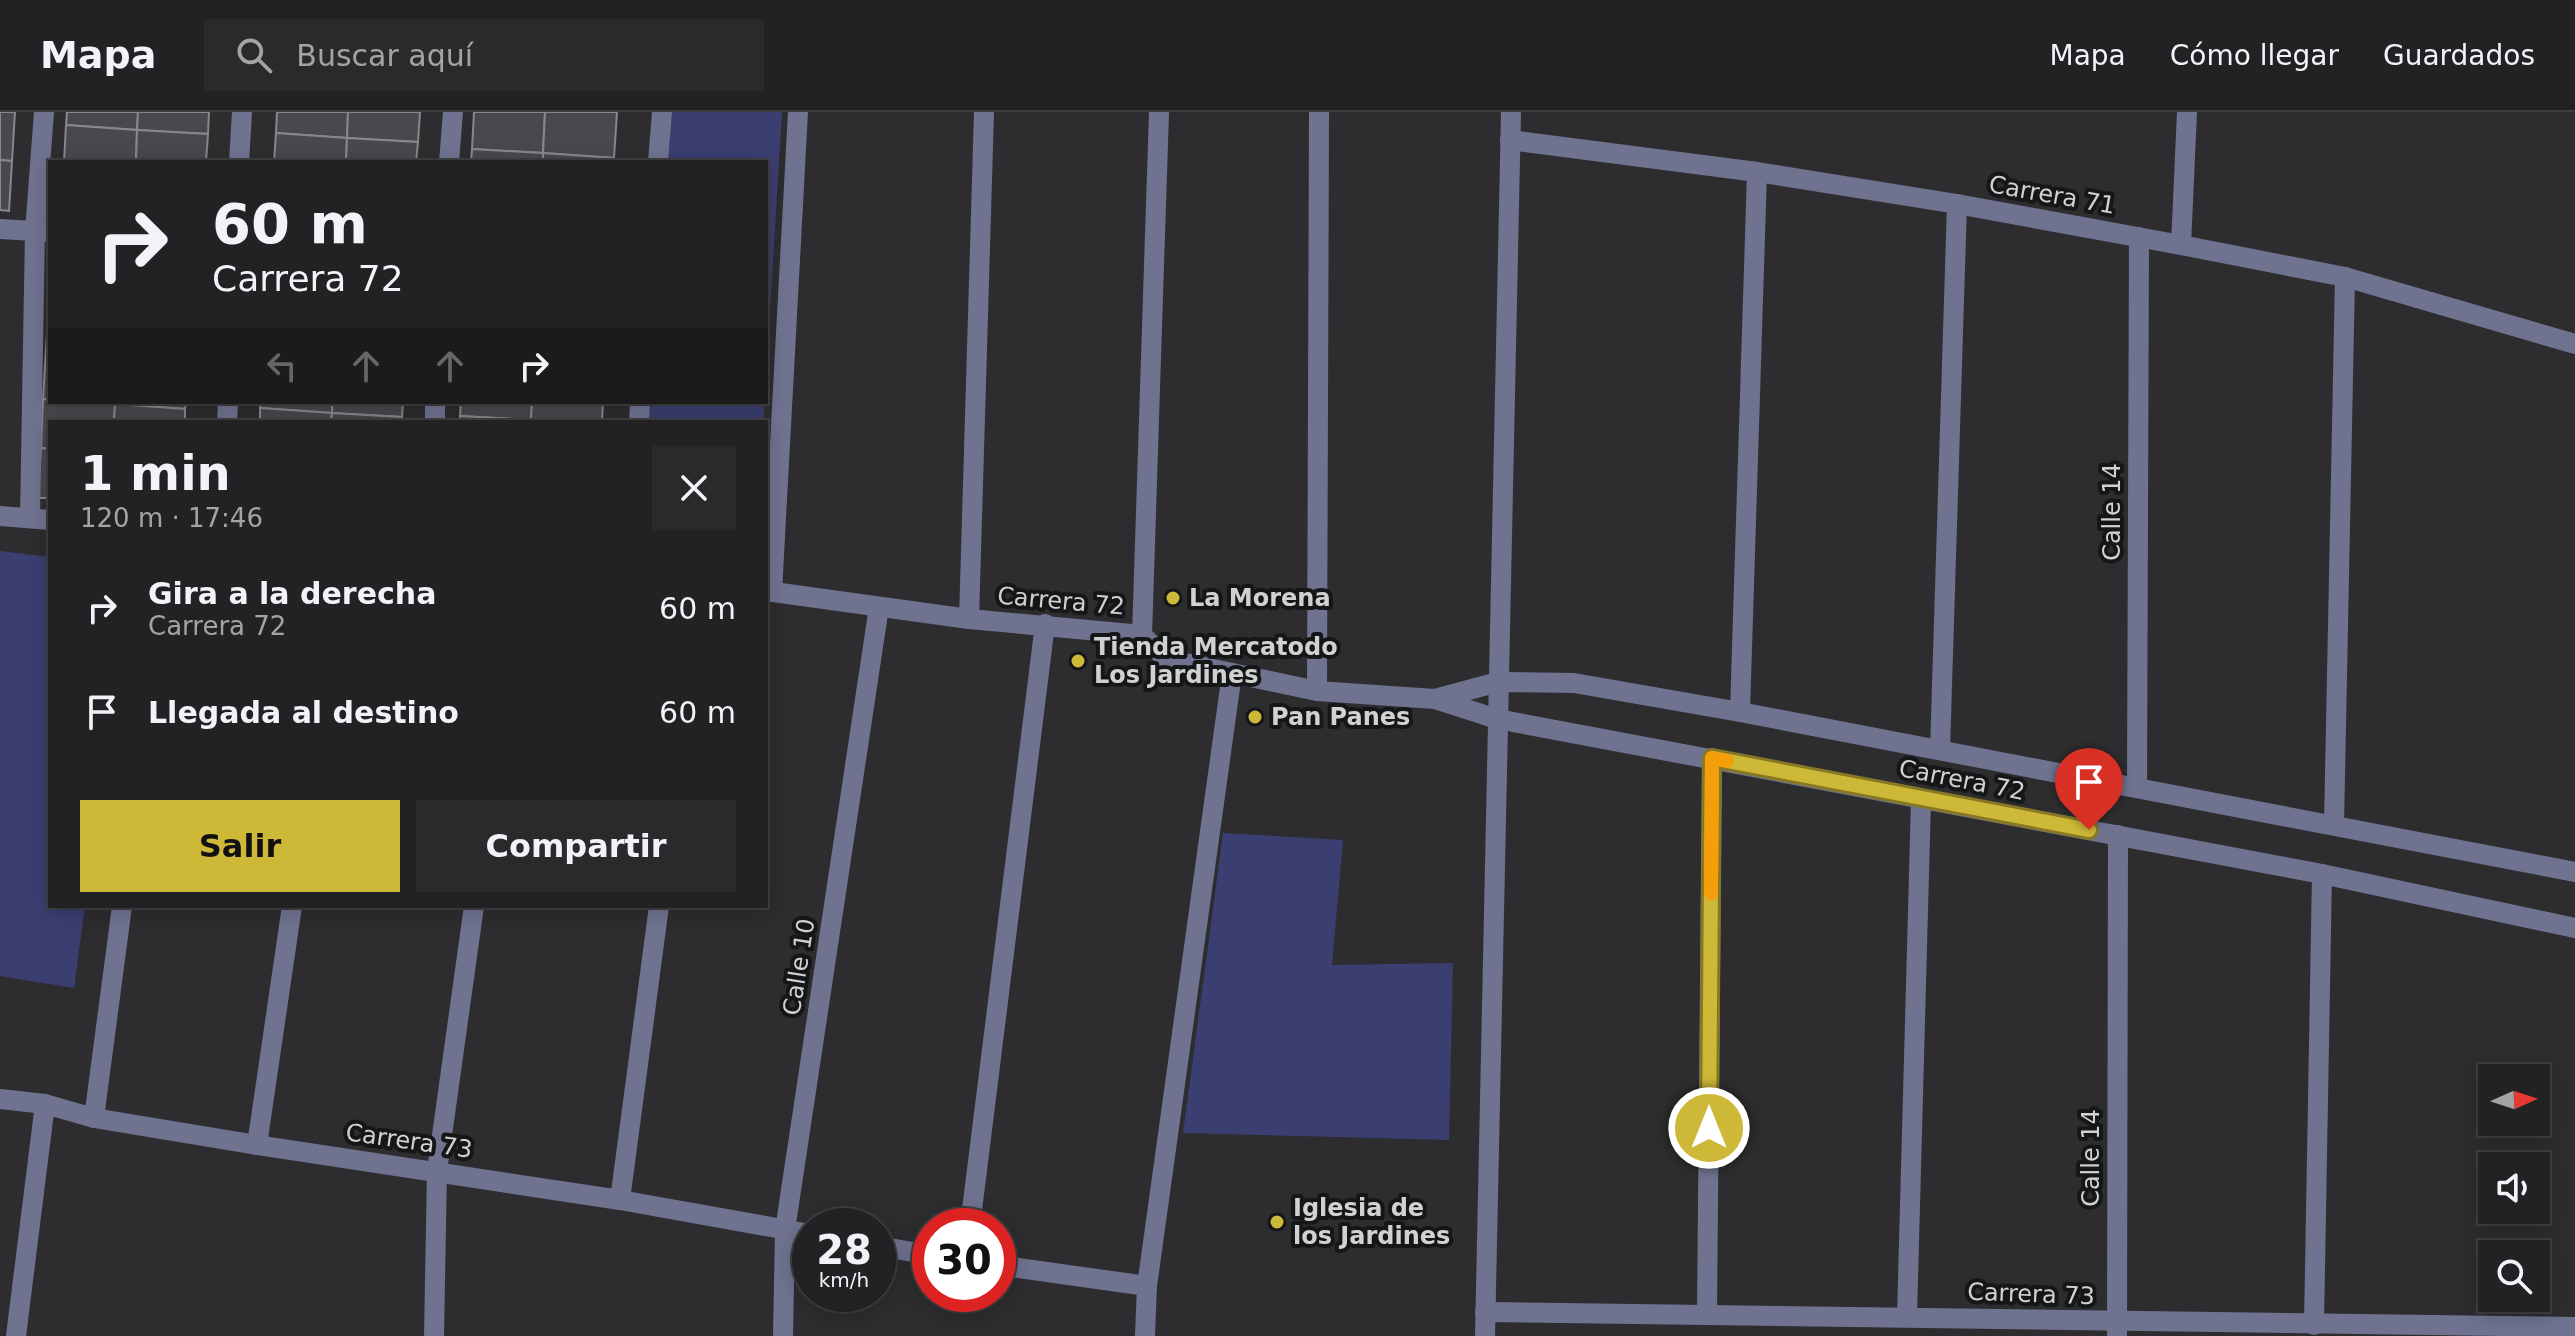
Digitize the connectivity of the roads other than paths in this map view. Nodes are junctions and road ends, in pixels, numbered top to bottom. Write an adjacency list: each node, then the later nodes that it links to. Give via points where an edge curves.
1 (44, 112): 18 (street)
2 (242, 112): 12 (street)
3 (453, 112): 13 (street)
4 (662, 112): 14 (street)
5 (798, 112): 25 (street)
6 (984, 112): 27 (street)
7 (1159, 112): 29 (street)
8 (1319, 112): 32 (street)
9 (1511, 112): 11 (street)
10 (2187, 112): 20 (street)
11 (1510, 140): 15 (street, Carrera 71); 31 (street)
12 (239, 160)
13 (449, 160)
14 (658, 160)
15 (1757, 172): 16 (street, Carrera 71); 34 (street)
16 (1957, 204): 19 (street, Carrera 71); 36 (street)
17 (0, 229): 18 (street)
18 (42, 231): 24 (street)
19 (2139, 237): 20 (street, Carrera 71); 38 (street, Calle 14)
20 (2181, 245): 21 (street, Carrera 71)
21 (2345, 277): 22 (street, Carrera 71); 40 (street)
22 (2575, 344)
23 (0, 516): 24 (street)
24 (40, 519)
25 (769, 591): 26 (street, Carrera 72)
26 (879, 607): 27 (street, Carrera 72); 56 (street, Calle 10)
27 (969, 619): 28 (street, Carrera 72)
28 (1045, 624): 29 (street, Carrera 72); 55 (street)
29 (1142, 635): 30 (street, Carrera 72, via 1166,659)
30 (1232, 673): 32 (street, Carrera 72); 59 (street)
31 (1498, 682): 33 (street, Carrera 72); 34 (street, Carrera 72, via 1574,683); 35 (street)
32 (1317, 691): 33 (street, Carrera 72)
33 (1435, 699): 35 (street, Carrera 72)
34 (1740, 712): 36 (street, Carrera 72)
35 (1497, 719): 37 (street, Carrera 72); 60 (street)
36 (1940, 750): 38 (street, Carrera 72)
37 (1712, 758): 39 (street, Carrera 72); 61 (street)
38 (2137, 788): 40 (street, Carrera 72)
39 (1921, 800): 41 (street, Carrera 72); 62 (street)
40 (2334, 825): 42 (street, Carrera 72)
41 (2118, 835): 43 (street, Carrera 72); 65 (street, Calle 14)
42 (2575, 872)
43 (2322, 874): 48 (street, Carrera 72); 63 (street)
44 (122, 908): 51 (street)
45 (292, 908): 52 (street)
46 (474, 908): 53 (street)
47 (659, 908): 54 (street)
48 (2575, 928)
49 (0, 1099): 50 (street, Carrera 73)
50 (45, 1104): 51 (street, Carrera 73); 66 (street)
51 (94, 1118): 52 (street, Carrera 73)
52 (257, 1145): 53 (street, Carrera 73)
53 (437, 1171): 54 (street, Carrera 73); 67 (street)
54 (620, 1200): 56 (street, Carrera 73)
55 (972, 1208)
56 (785, 1230): 57 (street, Carrera 73); 68 (street, Calle 10)
57 (792, 1231)
58 (1016, 1268): 59 (street)
59 (1147, 1286): 69 (street)
60 (1485, 1312): 61 (street, Carrera 73); 70 (street)
61 (1707, 1313): 62 (street, Carrera 73)
62 (1907, 1316): 65 (street, Carrera 73)
63 (2314, 1325): 64 (street, Carrera 73); 65 (street, Carrera 73)
64 (2575, 1327)
65 (2116, 1329)
66 (22, 1335)
67 (434, 1336)
68 (783, 1336)
69 (1145, 1336)
70 (1485, 1336)

